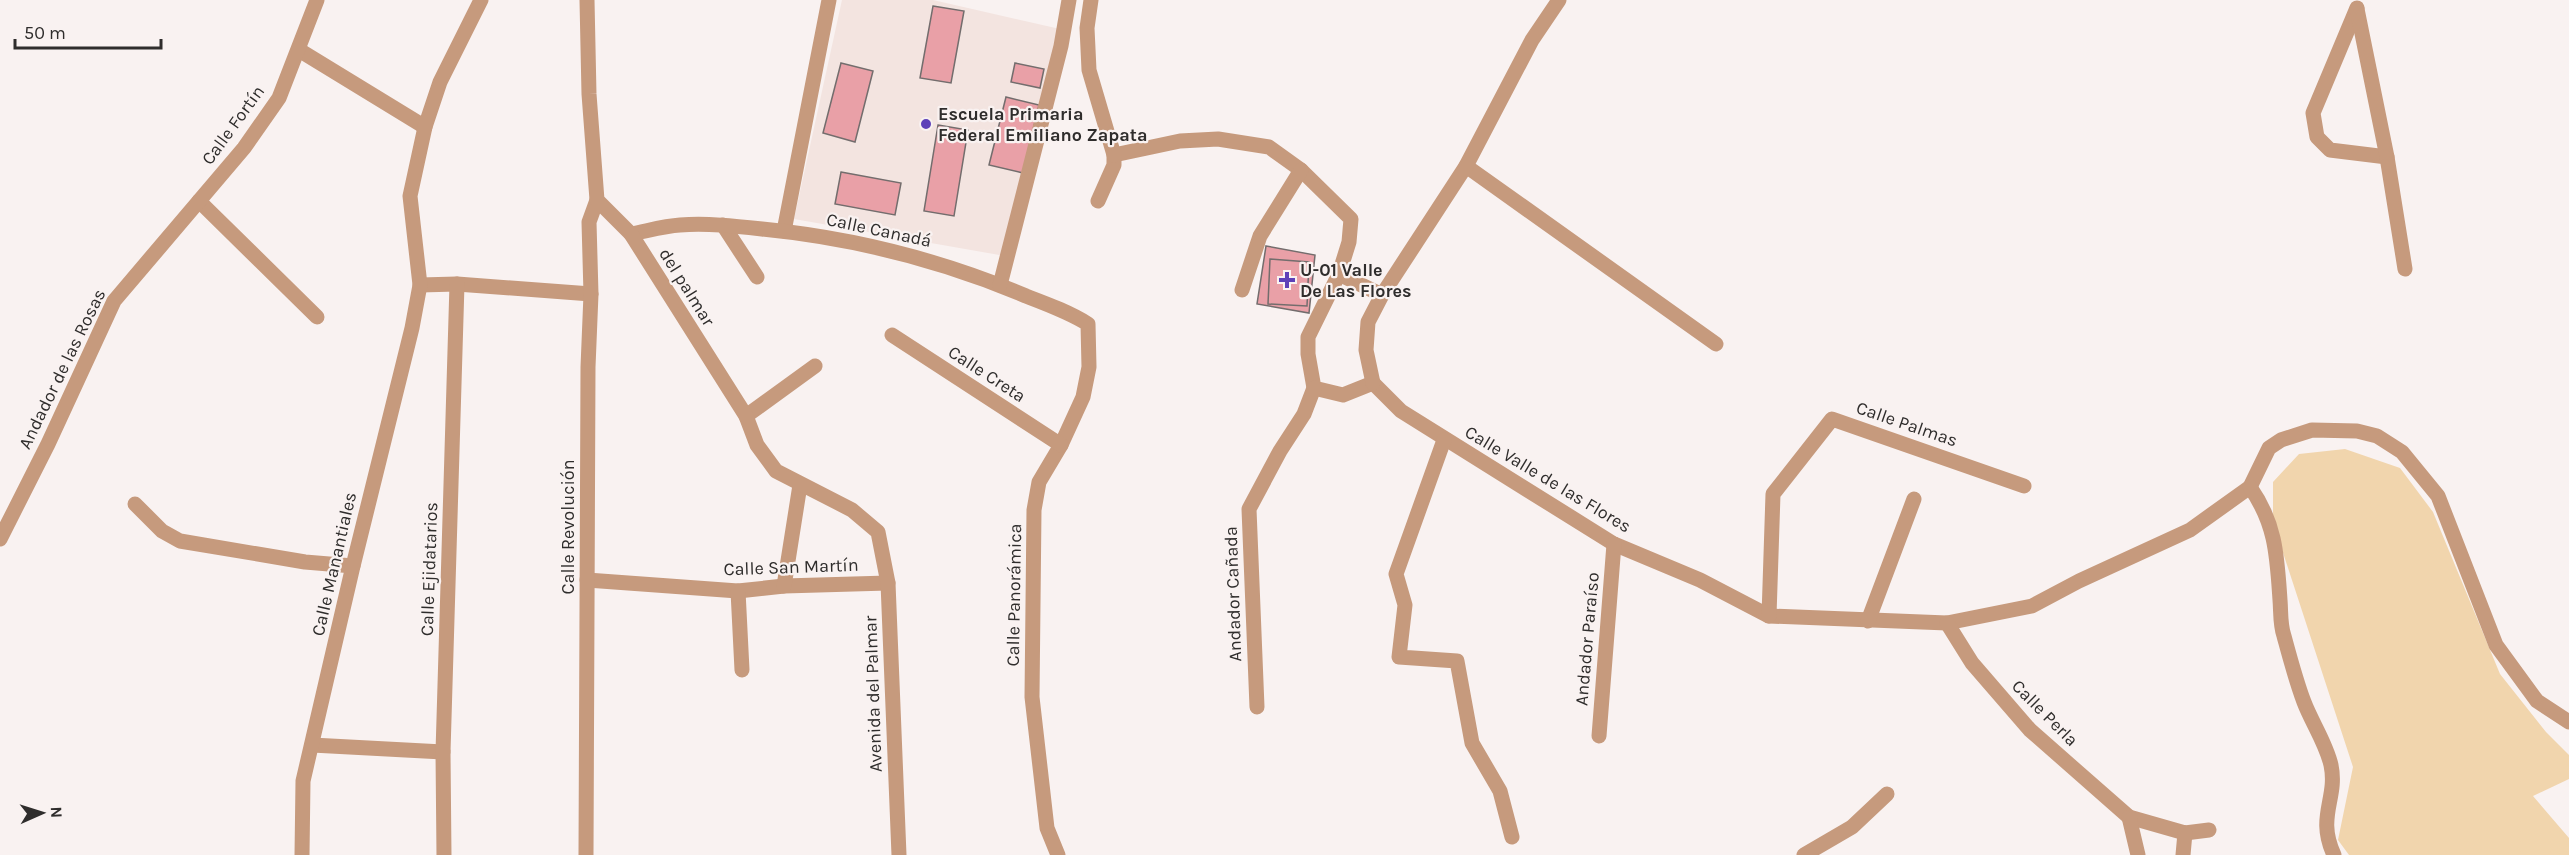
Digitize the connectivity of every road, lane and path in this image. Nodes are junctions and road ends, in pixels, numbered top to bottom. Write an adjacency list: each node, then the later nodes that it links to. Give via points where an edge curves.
1 (317, 0): 9 (street, Calle Fortín)
2 (481, 0): 10 (street, Calle Manantiales, via 440,82)
3 (587, 0): 15 (street)
4 (829, 0): 19 (street)
5 (1069, 0): 26 (street)
6 (1091, 0): 11 (street, via 1087,28 1089,70)
7 (1559, 0): 13 (street, via 1532,40)
8 (2359, 4): 12 (street); 12 (street, via 2313,113 2317,137 2330,150)
9 (299, 50): 10 (street); 16 (street, Calle Fortín, via 279,98 244,148)
10 (425, 127): 25 (street, Calle Manantiales, via 410,196)
11 (1114, 155): 14 (street, via 1180,141 1218,139 1269,147); 17 (street, via 1114,165)
12 (2387, 157): 21 (street)
13 (1466, 166): 29 (street); 33 (street)
14 (1301, 170): 22 (street, via 1351,219); 27 (street, via 1260,236)
15 (597, 200): 20 (street, del palmar); 28 (street, Calle Revolución, via 589,222)
16 (199, 201): 30 (street); 46 (street, Andador de las Rosas, via 114,301)
17 (1098, 201)
18 (723, 225): 19 (street, Calle Canadá); 20 (street, Calle Canadá, via 680,225); 23 (street)
19 (784, 231): 26 (street, Calle Canadá, via 871,245)
20 (631, 234): 37 (street, del palmar)
21 (2406, 269)
22 (1339, 274): 29 (street); 36 (street, via 1308,337)
23 (757, 277)
24 (457, 284): 25 (street); 28 (street); 61 (street, Calle Ejidatarios)
25 (420, 285): 48 (street, Calle Manantiales)
26 (1000, 285): 32 (street, Calle Canadá, via 1089,324)
27 (1242, 290)
28 (591, 294): 49 (street, Calle Revolución)
29 (1382, 296): 35 (street, via 1368,322 1366,350)
30 (317, 317)
31 (892, 335): 39 (street, Calle Creta)
32 (1089, 344): 39 (street, Calle Panorámica, via 1083,398)
33 (1716, 344)
34 (814, 366): 37 (street)
35 (1373, 383): 36 (street, via 1343,395); 38 (street, Calle Valle de las Flores, via 1401,411)
36 (1314, 388): 57 (street, Andador Cañada, via 1304,414 1249,509)
37 (747, 416): 40 (street, del palmar, via 757,445 776,471)
38 (1444, 440): 47 (street, Calle Valle de las Flores); 66 (street, via 1396,574 1405,605 1400,657 1457,661 1472,743 1500,791)
39 (1061, 445): 71 (street, Calle Panorámica, via 1039,482 1034,510 1032,697 1047,828)
40 (800, 485): 45 (street, del palmar, via 852,510); 51 (street)
41 (2024, 486): 53 (street, Calle Palmas, via 1832,419 1773,494)
42 (2250, 487): 55 (street, Calle Valle de las Flores, via 2190,530 2032,606); 58 (street, Calle Valle de las Flores, via 2269,447 2312,430 2357,431 2377,436 2402,452 2438,496 2496,645 2537,701); 75 (street, via 2263,506 2277,549 2283,633 2304,702 2331,766 2325,818 2326,835)
43 (1914, 499): 54 (street)
44 (135, 504): 48 (street, via 162,531 180,541)
45 (878, 532): 50 (street, Avenida del Palmar)
46 (0, 539)
47 (1614, 544): 53 (street, Calle Valle de las Flores, via 1700,580); 59 (street, Andador Paraíso)
48 (352, 566): 60 (street, Calle Manantiales)
49 (587, 580): 52 (street, Calle San Martín); 69 (street, Calle Revolución)
50 (888, 583): 51 (street, Calle San Martín); 70 (street, Avenida del Palmar)
51 (784, 586): 52 (street, Calle San Martín)
52 (738, 591): 56 (street)
53 (1770, 616): 54 (street, Calle Valle de las Flores)
54 (1868, 621): 55 (street, Calle Valle de las Flores)
55 (1947, 623): 63 (street, Calle Perla, via 1972,663 2030,730)
56 (742, 670)
57 (1257, 707)
58 (2569, 722)
59 (1599, 736)
60 (312, 745): 61 (street); 67 (street, Calle Manantiales, via 303,781)
61 (443, 752): 68 (street, Calle Ejidatarios)
62 (1887, 794): 72 (street, via 1852,827)
63 (2129, 817): 65 (street, Calle Perla); 73 (street)
64 (2210, 830): 65 (street, Calle Perla)
65 (2185, 833): 74 (street)
66 (1512, 837)
67 (302, 855)
68 (444, 855)
69 (586, 855)
70 (899, 855)
71 (1058, 855)
72 (1804, 855)
73 (2139, 855)
74 (2183, 855)
75 (2334, 855)

